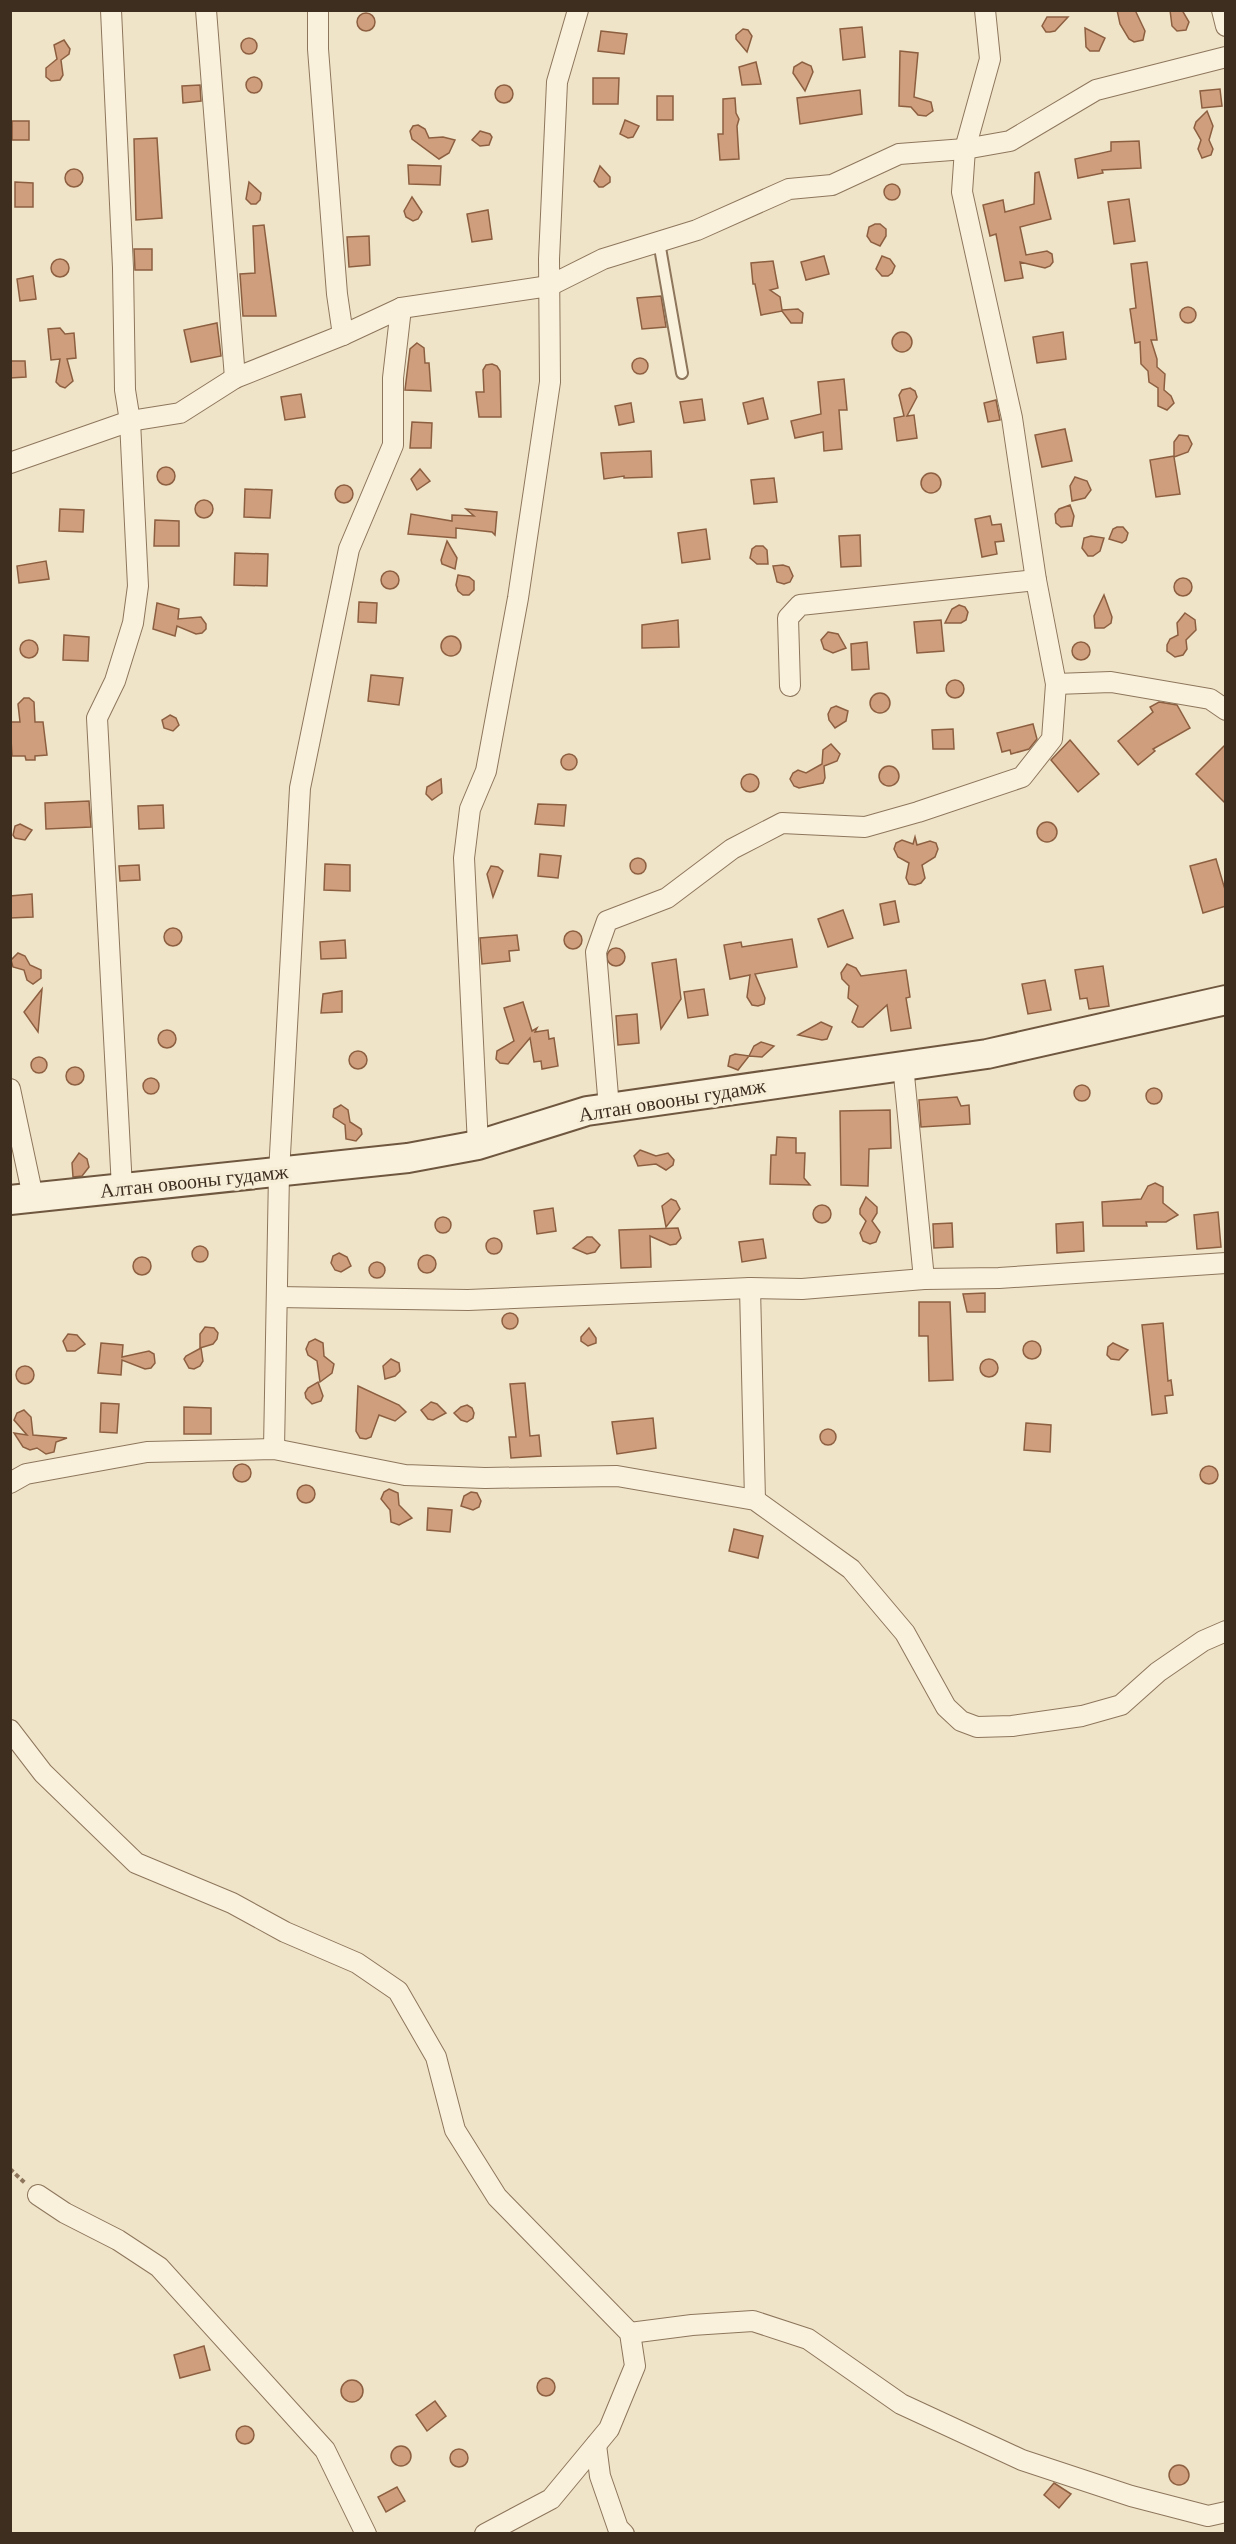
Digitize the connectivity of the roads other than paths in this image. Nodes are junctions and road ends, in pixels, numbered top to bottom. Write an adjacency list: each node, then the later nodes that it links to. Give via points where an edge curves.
1 (111, 10): 16 (street, via 125,390)
2 (206, 10): 15 (street)
3 (318, 10): 13 (street)
4 (578, 10): 11 (street, via 557,82)
5 (985, 10): 9 (street, via 990,59)
6 (1222, 10): 7 (street)
7 (1226, 26)
8 (1226, 57): 9 (street, via 1096,90 1010,141)
9 (965, 148): 10 (street, via 899,154 832,185 789,189 698,230); 18 (street, via 962,192 1012,418)
10 (659, 242): 11 (street, via 603,259); 14 (lane)
11 (549, 286): 12 (street); 26 (street, via 550,382 518,598 486,771 470,809 464,858)
12 (401, 308): 13 (street); 27 (street, via 393,378 393,445 350,549 300,788)
13 (343, 335): 15 (street)
14 (682, 373)
15 (235, 378): 16 (street, via 180,413)
16 (130, 421): 17 (street); 28 (street, via 138,586 133,623 115,681 97,718)
17 (10, 463)
18 (1035, 580): 19 (street); 20 (street, via 800,605 788,618)
19 (1056, 684): 21 (street, via 1111,682 1210,699); 25 (street, via 1052,739 1022,777 865,826 782,823 732,849 667,898 607,921 596,952)
20 (790, 686)
21 (1226, 710)
22 (1226, 1000): 23 (main road, Алтан овооны гудамж, via 987,1054)
23 (903, 1065): 25 (main road, Алтан овооны гудамж); 31 (street)
24 (10, 1089): 29 (street)
25 (609, 1108): 26 (main road, Алтан овооны гудамж, via 587,1111)
26 (478, 1145): 27 (main road, Алтан овооны гудамж, via 408,1158)
27 (279, 1173): 28 (main road, Алтан овооны гудамж); 33 (street)
28 (122, 1188): 29 (main road, Алтан овооны гудамж)
29 (22, 1198)
30 (1226, 1263): 31 (street)
31 (924, 1279): 32 (street, via 802,1289)
32 (750, 1288): 33 (street, via 468,1300); 36 (street)
33 (277, 1298): 34 (street)
34 (274, 1449): 35 (street, via 147,1452 26,1474); 36 (street, via 405,1475 485,1479 617,1476)
35 (10, 1483)
36 (755, 1500): 37 (street, via 851,1569 905,1633 946,1707 961,1721 977,1727 1082,1716 1121,1705 1158,1672 1203,1641)
37 (1226, 1631)
38 (10, 1730): 40 (street, via 43,1773 136,1863 232,1903 357,1964 398,1991 436,2057 455,2130 497,2197)
39 (38, 2194): 43 (street, via 159,2267 325,2450)
40 (630, 2333): 41 (street, via 635,2366 609,2430); 42 (street, via 753,2321 808,2339 901,2404 1022,2460 1208,2516)
41 (596, 2445): 44 (street, via 551,2499); 45 (street, via 600,2476 618,2528)
42 (1226, 2511)
43 (366, 2534)
44 (485, 2534)
45 (624, 2534)

